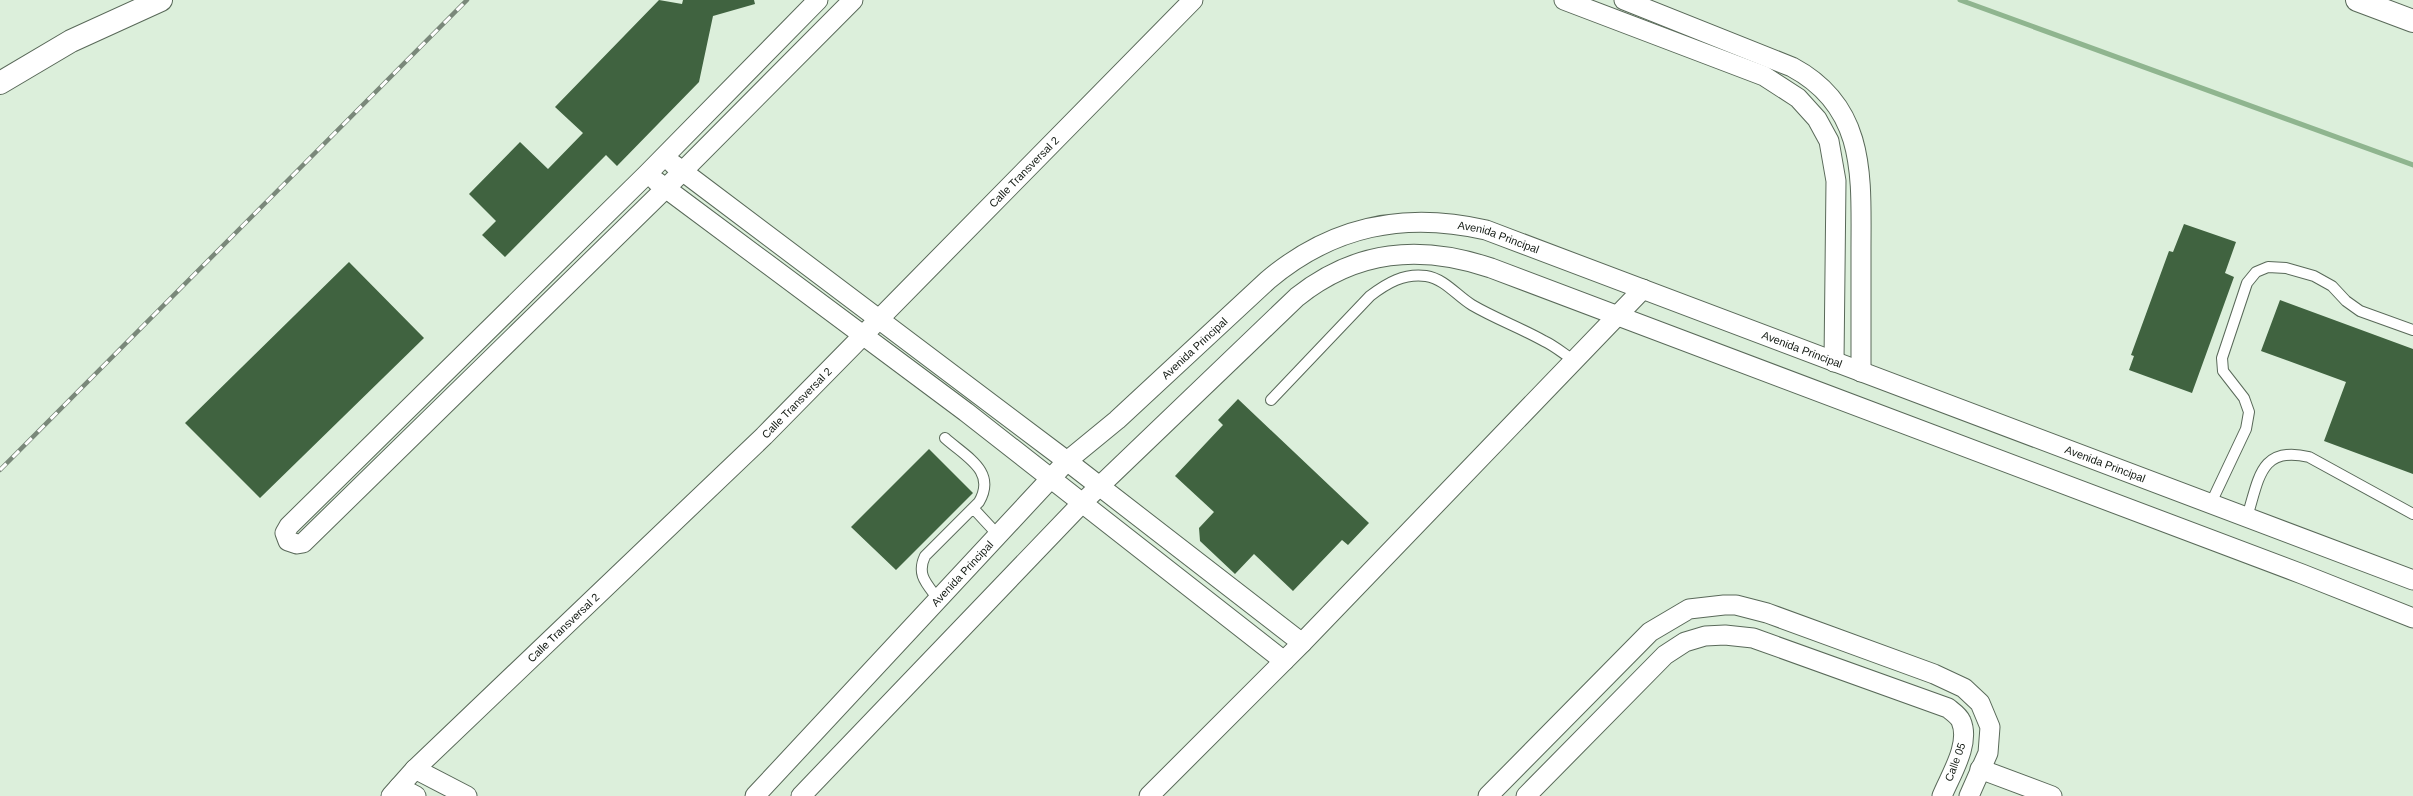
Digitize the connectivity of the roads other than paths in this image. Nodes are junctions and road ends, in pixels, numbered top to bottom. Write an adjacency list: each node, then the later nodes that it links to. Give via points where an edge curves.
1 (161, 0): 11 (main road, via 71,41)
2 (818, 0): 9 (street)
3 (854, 0): 10 (street)
4 (1193, 0): 18 (street, Calle Transversal 2)
5 (1564, 0): 22 (street, via 1764,76 1798,98 1817,119 1829,142 1835,174)
6 (1624, 0): 23 (street, via 1792,67 1815,80 1840,110 1853,136 1860,172)
7 (2357, 0): 8 (main road)
8 (2413, 21)
9 (762, 57): 10 (street); 12 (street)
10 (781, 73): 13 (street)
11 (0, 83)
12 (664, 157): 13 (street); 14 (street)
13 (683, 171): 15 (street); 18 (street)
14 (646, 174): 15 (street); 15 (street, via 289,526 285,533 288,541 304,543)
15 (666, 188): 20 (street)
16 (1643, 290): 17 (street); 22 (street, Avenida Principal); 26 (street, Avenida Principal, via 1502,235 1470,226 1416,222 1352,232 1309,249 1289,262 1117,420)
17 (1618, 317): 21 (street); 28 (street, via 1491,268 1448,256 1390,256 1351,264 1331,273 1297,297); 37 (street)
18 (879, 320): 20 (street, Calle Transversal 2); 26 (street)
19 (2413, 330): 30 (lane, via 2360,311 2332,286 2314,276 2286,268 2268,267 2256,272 2247,283 2222,358 2223,371 2244,398 2249,412 2246,429)
20 (863, 335): 27 (street); 42 (street, Calle Transversal 2, via 764,436)
21 (1575, 361): 24 (lane, via 1545,341 1470,304 1440,281 1426,276 1404,277 1388,282 1370,296); 38 (street)
22 (1834, 362): 23 (street, Avenida Principal)
23 (1861, 372): 30 (street, Avenida Principal)
24 (1271, 400)
25 (945, 438): 31 (lane, via 982,471 985,481 984,492)
26 (1067, 461): 27 (street, Avenida Principal); 28 (street)
27 (1052, 479): 29 (street); 34 (street, Avenida Principal)
28 (1099, 485): 29 (street); 38 (street)
29 (1082, 502): 39 (street); 48 (street)
30 (2211, 503): 33 (street, Avenida Principal)
31 (973, 508): 34 (lane); 36 (lane, via 925,556 921,564 920,573 924,582)
32 (2413, 514): 33 (lane, via 2309,457 2292,453 2277,457 2264,466)
33 (2247, 517): 35 (street, Avenida Principal)
34 (998, 535): 36 (street, Avenida Principal)
35 (2413, 580)
36 (938, 599): 47 (street, Avenida Principal)
37 (2413, 618)
38 (1302, 643): 39 (street)
39 (1284, 660): 49 (street)
40 (1578, 706): 41 (street); 43 (street, via 1650,632 1689,610 1736,605 1767,613 1964,688 1977,699 1988,717 1991,736 1988,753); 50 (street)
41 (1595, 725): 51 (street); 52 (street, Calle 05, via 1674,647 1694,638 1725,635 1771,643 1935,702 1956,714 1963,728 1962,747)
42 (415, 769): 44 (street, Calle Transversal 2); 46 (street)
43 (1980, 769): 53 (street); 54 (street)
44 (395, 791): 45 (street)
45 (416, 796)
46 (467, 796)
47 (755, 796)
48 (801, 796)
49 (1149, 796)
50 (1490, 796)
51 (1526, 796)
52 (1942, 796)
53 (1969, 796)
54 (2052, 796)

